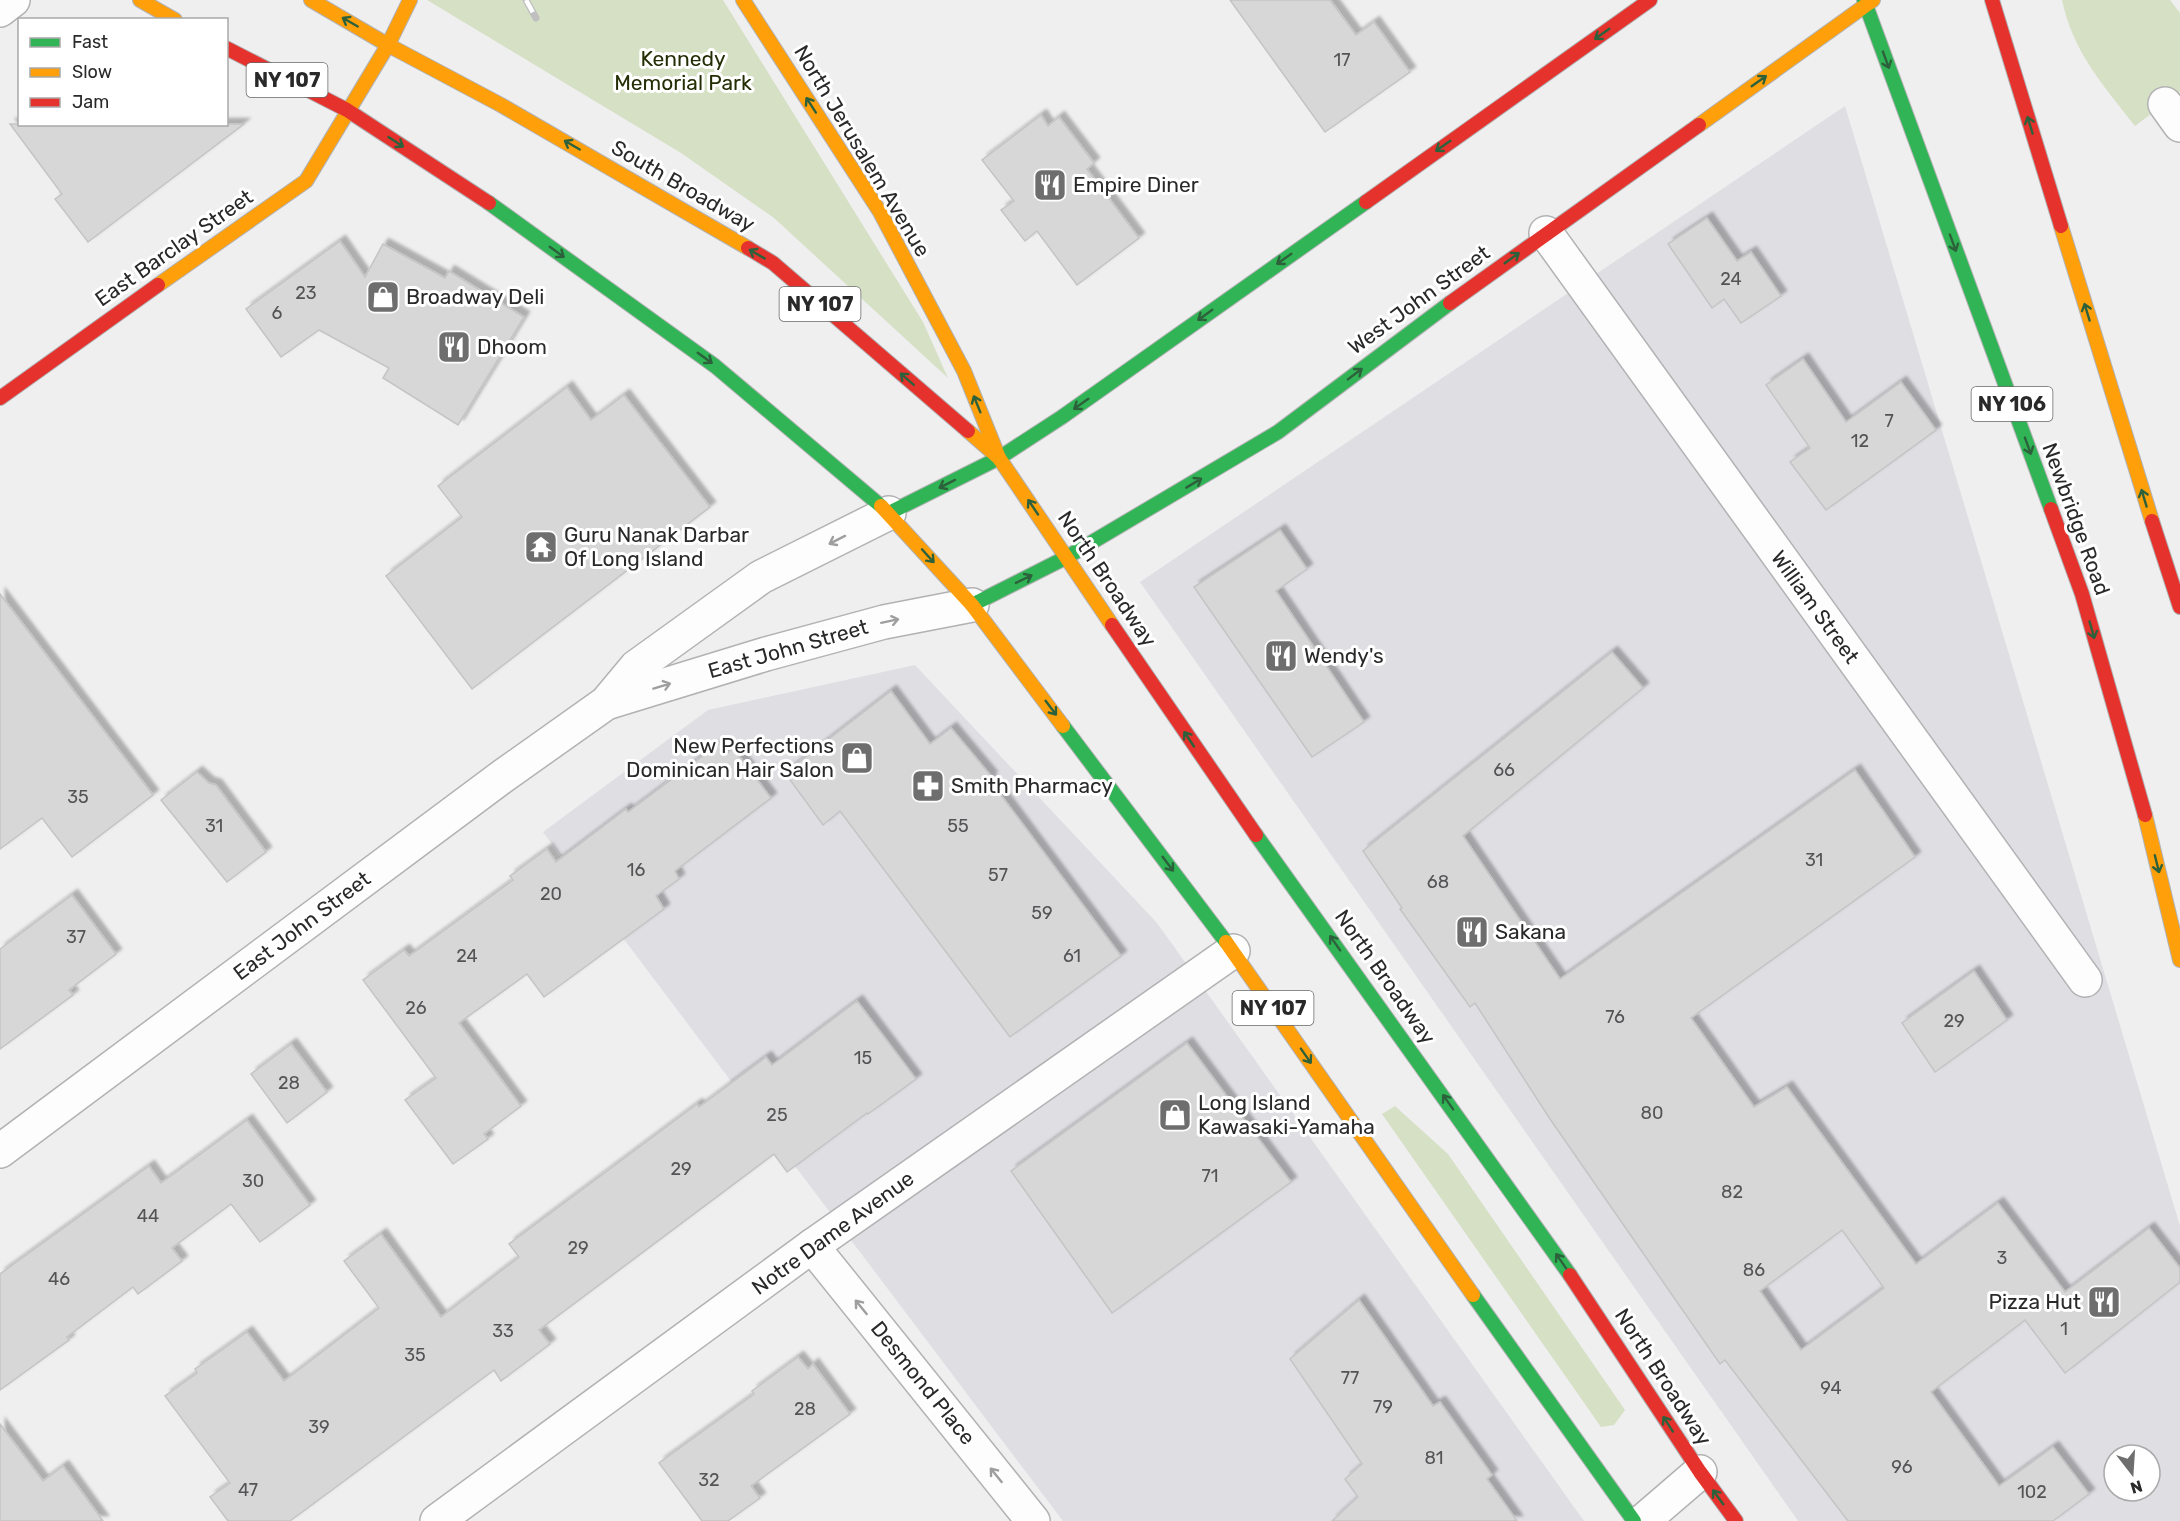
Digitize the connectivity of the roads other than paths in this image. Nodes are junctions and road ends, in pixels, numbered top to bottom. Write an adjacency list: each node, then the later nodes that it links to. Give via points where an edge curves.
1 (13, 0): 9 (street)
2 (140, 0): 10 (main road)
3 (311, 0): 11 (main road, South Broadway / NY 107, one-way to 3)
4 (410, 0): 11 (main road, East Barclay Street)
5 (743, 0): 16 (main road, North Jerusalem Avenue, one-way to 5, via 964,372 880,212)
6 (1650, 0): 16 (main road, one-way to 16, via 1091,397)
7 (1992, 0): 20 (main road, one-way to 7)
8 (1868, 2): 14 (main road, West John Street, one-way to 8); 23 (main road, Newbridge Road / NY 106, one-way to 23, via 2082,594 2143,807)
9 (0, 10)
10 (172, 18)
11 (388, 45): 13 (main road, East Barclay Street); 16 (main road, South Broadway / NY 107, one-way to 11, via 773,263 501,105)
12 (228, 49): 13 (main road, NY 107)
13 (347, 110): 15 (main road, East Barclay Street, via 306,181); 17 (main road, NY 107, one-way to 17, via 482,198 715,366)
14 (1546, 233): 18 (main road, West John Street, one-way to 14, via 1278,432); 24 (street, William Street)
15 (0, 398)
16 (999, 458): 17 (main road, one-way to 17); 18 (main road, North Broadway / NY 107, one-way to 16)
17 (889, 513): 19 (main road, NY 107, one-way to 19); 21 (street, East John Street, one-way to 21, via 761,577 636,667)
18 (1067, 557): 19 (main road, West John Street, one-way to 18); 27 (main road, North Broadway / NY 107, one-way to 18, via 1566,1269 1222,787)
19 (972, 605): 21 (street, East John Street, one-way to 19, via 884,622); 22 (main road, NY 107, one-way to 22)
20 (2180, 607)
21 (606, 703): 25 (street, East John Street)
22 (1233, 951): 26 (street, Notre Dame Avenue); 30 (main road, NY 107, one-way to 30)
23 (2180, 960)
24 (2085, 980)
25 (0, 1151)
26 (812, 1246): 28 (street, Notre Dame Avenue); 29 (street, Desmond Place, one-way to 26)
27 (1700, 1472): 31 (street); 32 (main road, North Broadway / NY 107, one-way to 27)
28 (437, 1521)
29 (1033, 1521)
30 (1634, 1521)
31 (1643, 1521)
32 (1736, 1521)

